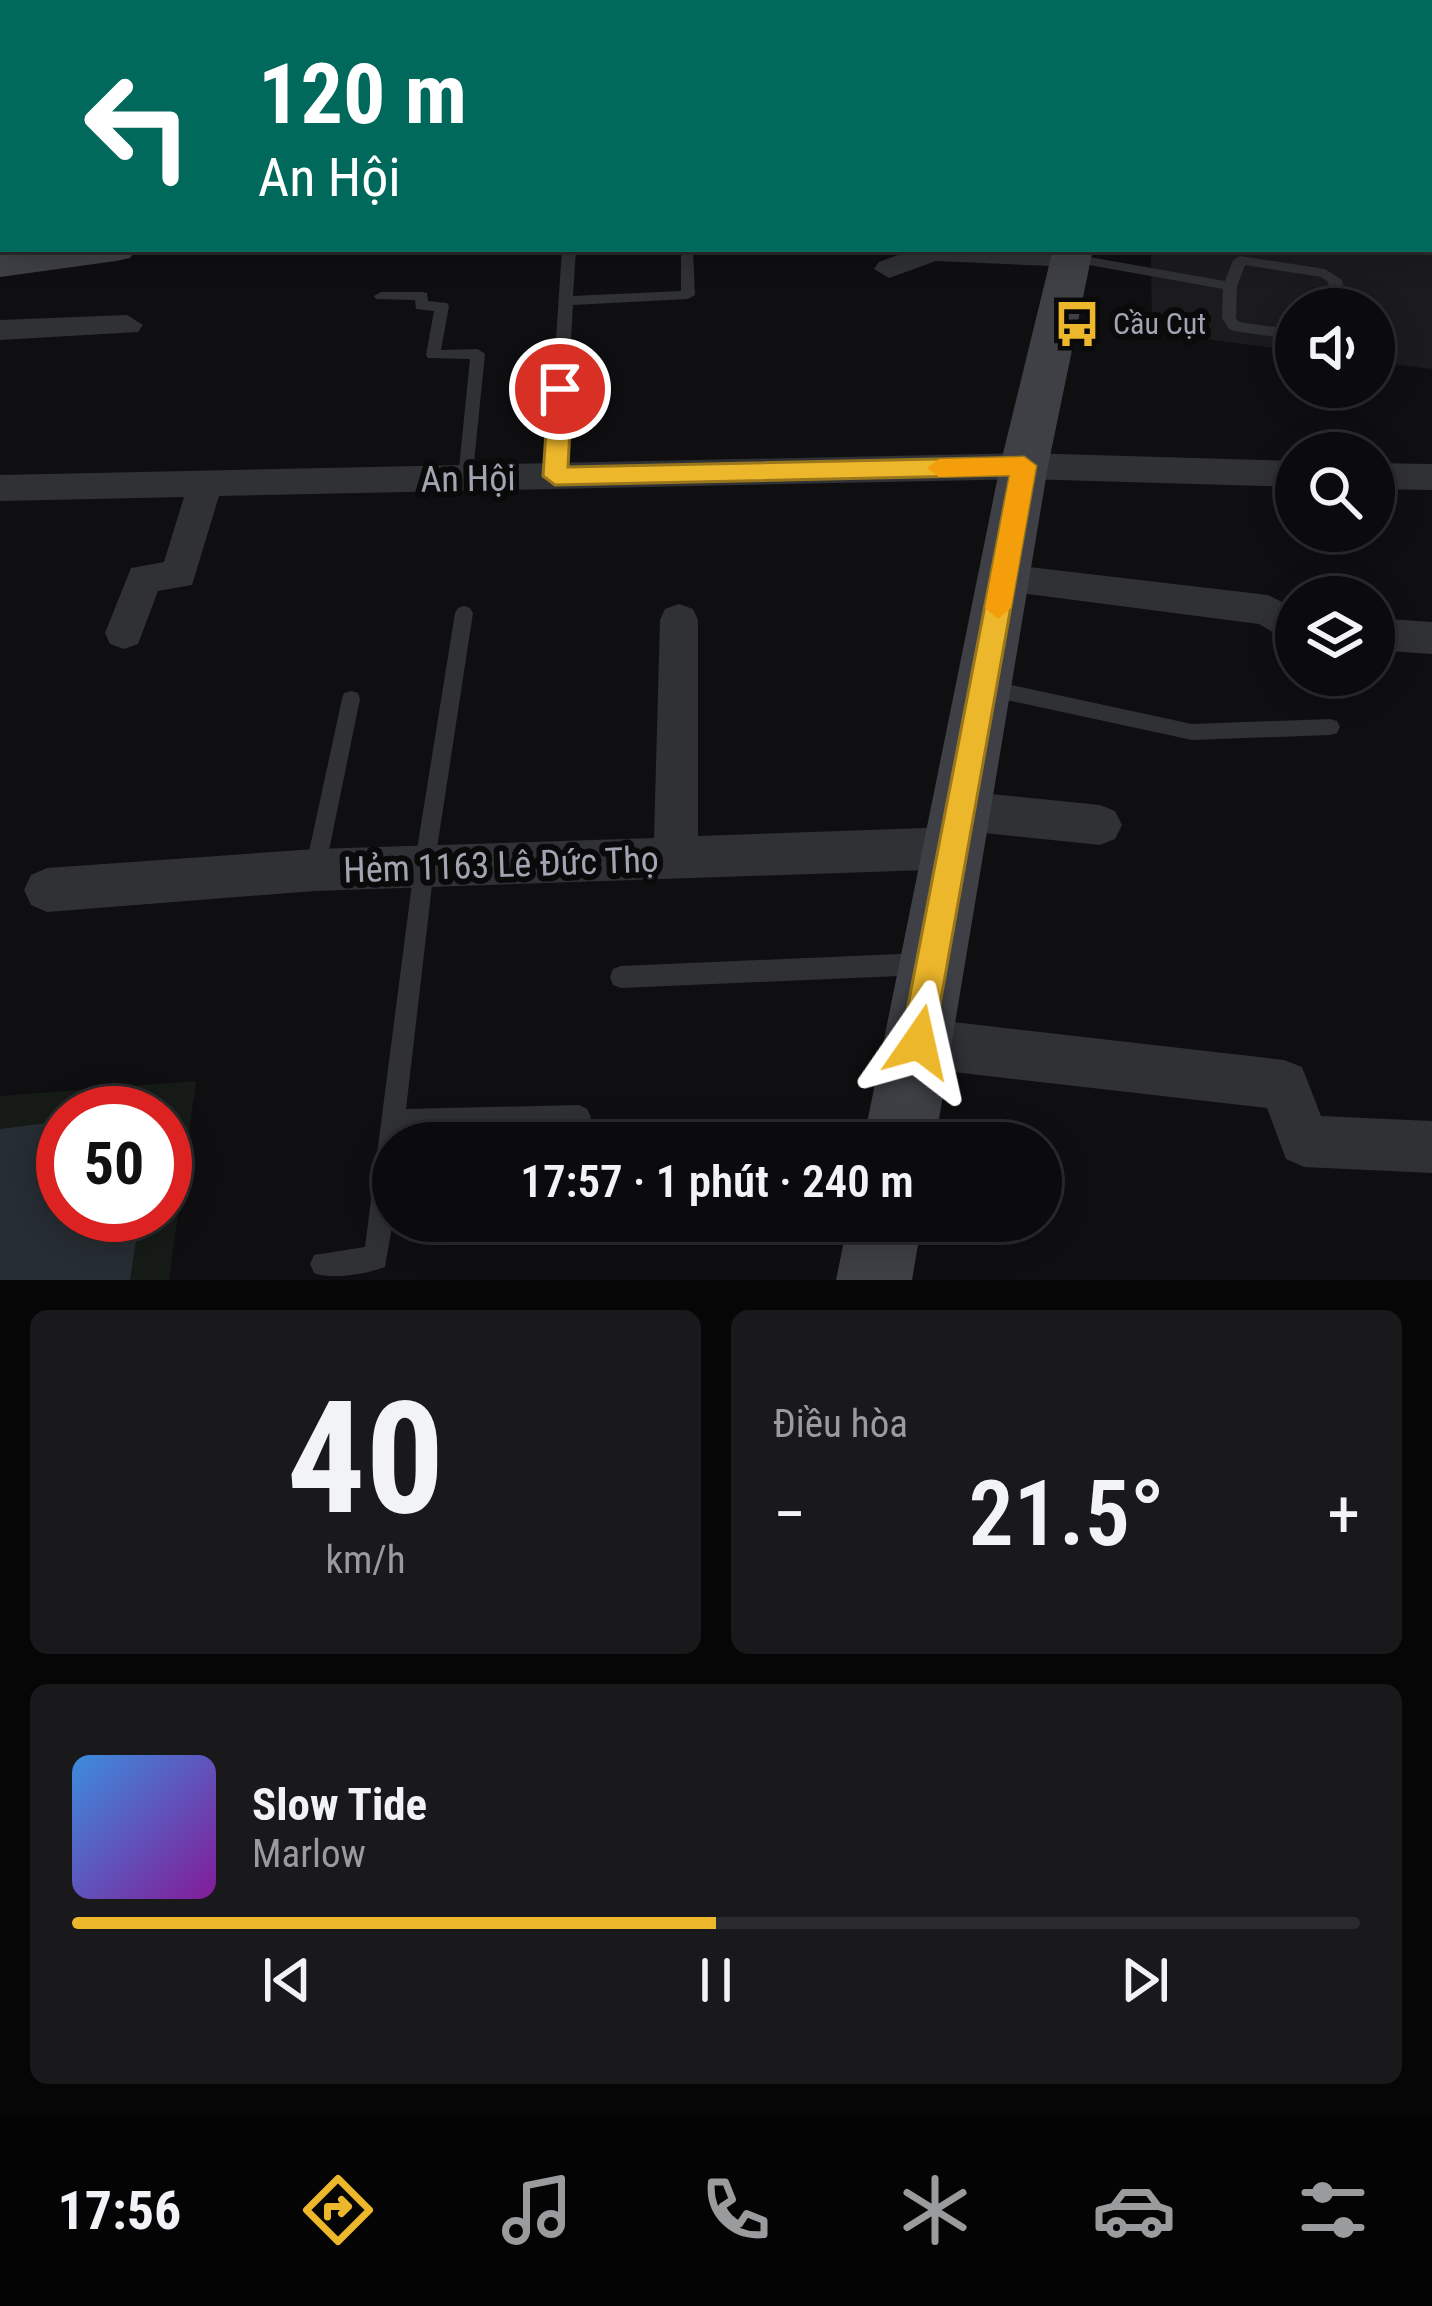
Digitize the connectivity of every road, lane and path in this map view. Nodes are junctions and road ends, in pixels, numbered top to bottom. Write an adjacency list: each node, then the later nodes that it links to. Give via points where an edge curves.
1 (93, 252): 5 (main road)
2 (569, 252): 10 (lane)
3 (688, 253): 10 (lane, via 688,295)
4 (1072, 254): 6 (street, via 932,252); 7 (lane); 14 (main road)
5 (0, 264)
6 (889, 269)
7 (1230, 286): 8 (lane, via 1240,260 1325,273); 13 (lane, via 1234,326)
8 (1336, 288)
9 (381, 296): 19 (lane, via 422,296 421,306 442,306 433,355 478,354)
10 (566, 301): 16 (lane)
11 (127, 325): 12 (street)
12 (0, 330)
13 (1275, 332)
14 (1024, 466): 15 (street, An Hội); 16 (street, An Hội); 22 (main road)
15 (1275, 473)
16 (555, 476): 19 (street, An Hội)
17 (1395, 476): 18 (street)
18 (1432, 477)
19 (466, 478): 20 (street, An Hội)
20 (205, 484): 21 (street, An Hội); 26 (street, via 178,575 144,578)
21 (0, 488)
22 (1003, 579): 24 (street); 29 (main road)
23 (464, 613): 35 (lane)
24 (1275, 615)
25 (679, 620): 34 (street)
26 (124, 633)
27 (1395, 635): 28 (street)
28 (1432, 638)
29 (983, 687): 31 (lane, via 1192,732); 33 (main road)
30 (351, 699): 36 (lane)
31 (1330, 727)
32 (1100, 825): 33 (street, Hẻm 1163 Lê Đức Thọ)
33 (958, 830): 34 (street, Hẻm 1163 Lê Đức Thọ); 38 (main road)
34 (676, 859): 35 (street, Hẻm 1163 Lê Đức Thọ)
35 (424, 868): 36 (street, Hẻm 1163 Lê Đức Thọ); 42 (lane)
36 (315, 870): 37 (street, Hẻm 1163 Lê Đức Thọ)
37 (47, 890)
38 (934, 964): 39 (lane); 40 (main road)
39 (621, 977)
40 (919, 1042): 43 (main road); 44 (street, via 1284,1085 1304,1141)
41 (579, 1117): 42 (lane)
42 (396, 1121): 46 (lane, via 376,1258)
43 (903, 1122)
44 (1432, 1148)
45 (881, 1242): 47 (main road)
46 (323, 1264)
47 (874, 1280)

